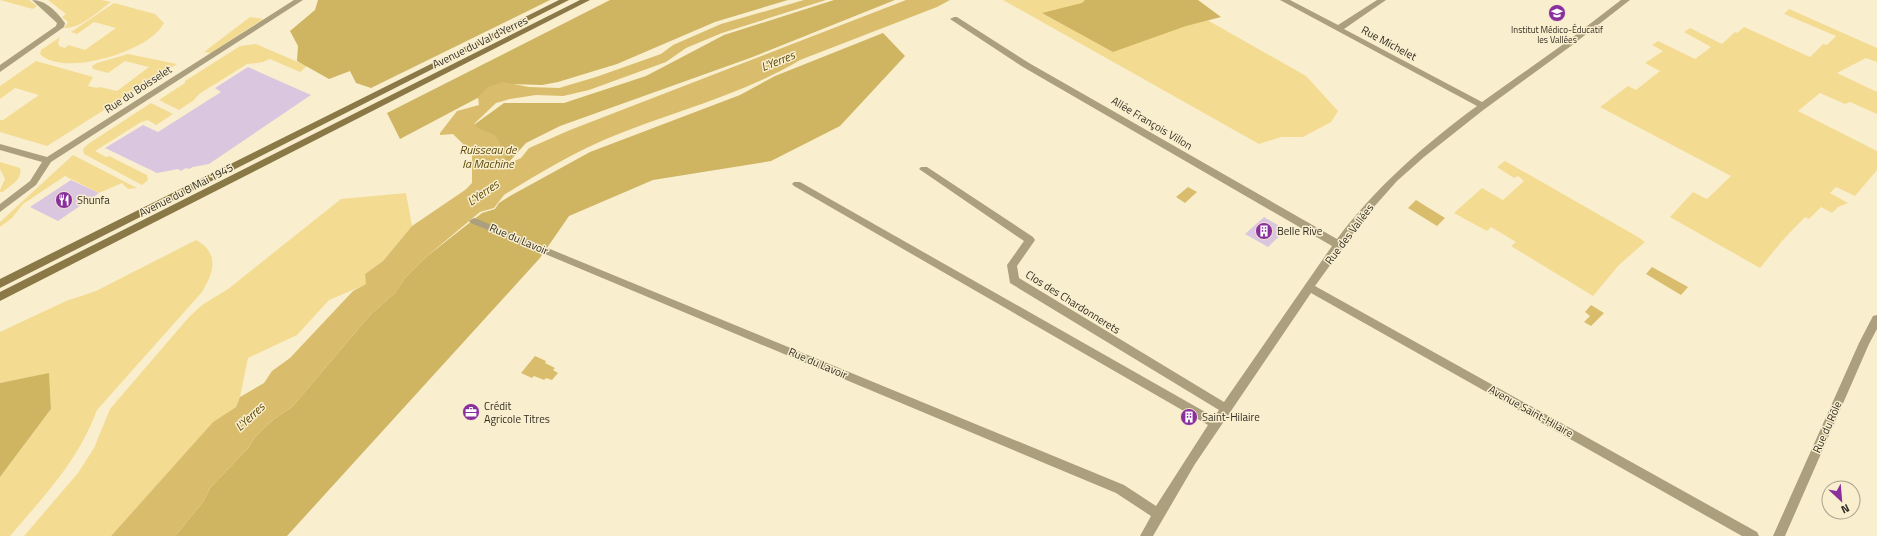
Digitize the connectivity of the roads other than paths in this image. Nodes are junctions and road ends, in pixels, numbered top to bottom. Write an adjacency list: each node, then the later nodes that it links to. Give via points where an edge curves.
1 (36, 0): 10 (street, via 61,23 60,27)
2 (299, 0): 15 (street, Rue du Boisselet)
3 (565, 0): 11 (main road, Avenue du Val d'Yerres)
4 (586, 0): 12 (main road, Avenue du Val d'Yerres)
5 (1284, 0): 9 (street, Rue Michelet)
6 (1382, 0): 9 (street)
7 (1626, 0): 13 (street, Rue des Vallées)
8 (954, 19): 20 (street, Allée François Villon, via 1026,65)
9 (1338, 29): 13 (street, Rue Michelet)
10 (0, 69)
11 (374, 96): 21 (main road, Avenue du 8 Mai 1945)
12 (382, 103): 23 (main road, Avenue du 8 Mai 1945)
13 (1483, 106): 20 (street, Rue des Vallées, via 1392,180)
14 (0, 147): 15 (street)
15 (48, 160): 18 (street, Rue du Boisselet, via 33,183)
16 (924, 169): 25 (street, Clos des Chardonnerets, via 1030,240 1012,265 1014,280)
17 (797, 184): 26 (street)
18 (0, 209)
19 (474, 221): 27 (street, Rue du Lavoir, via 1120,489)
20 (1339, 245): 22 (street, Rue des Vallées)
21 (0, 284)
22 (1309, 287): 25 (street, Rue des Vallées); 29 (street, Avenue Saint-Hilaire)
23 (0, 297)
24 (1877, 319): 30 (street, Rue du Rôle)
25 (1226, 409): 26 (street, Rue des Vallées)
26 (1216, 424): 27 (street, Rue des Vallées)
27 (1158, 514): 28 (street, Rue des Vallées)
28 (1146, 536)
29 (1753, 536)
30 (1779, 536)

